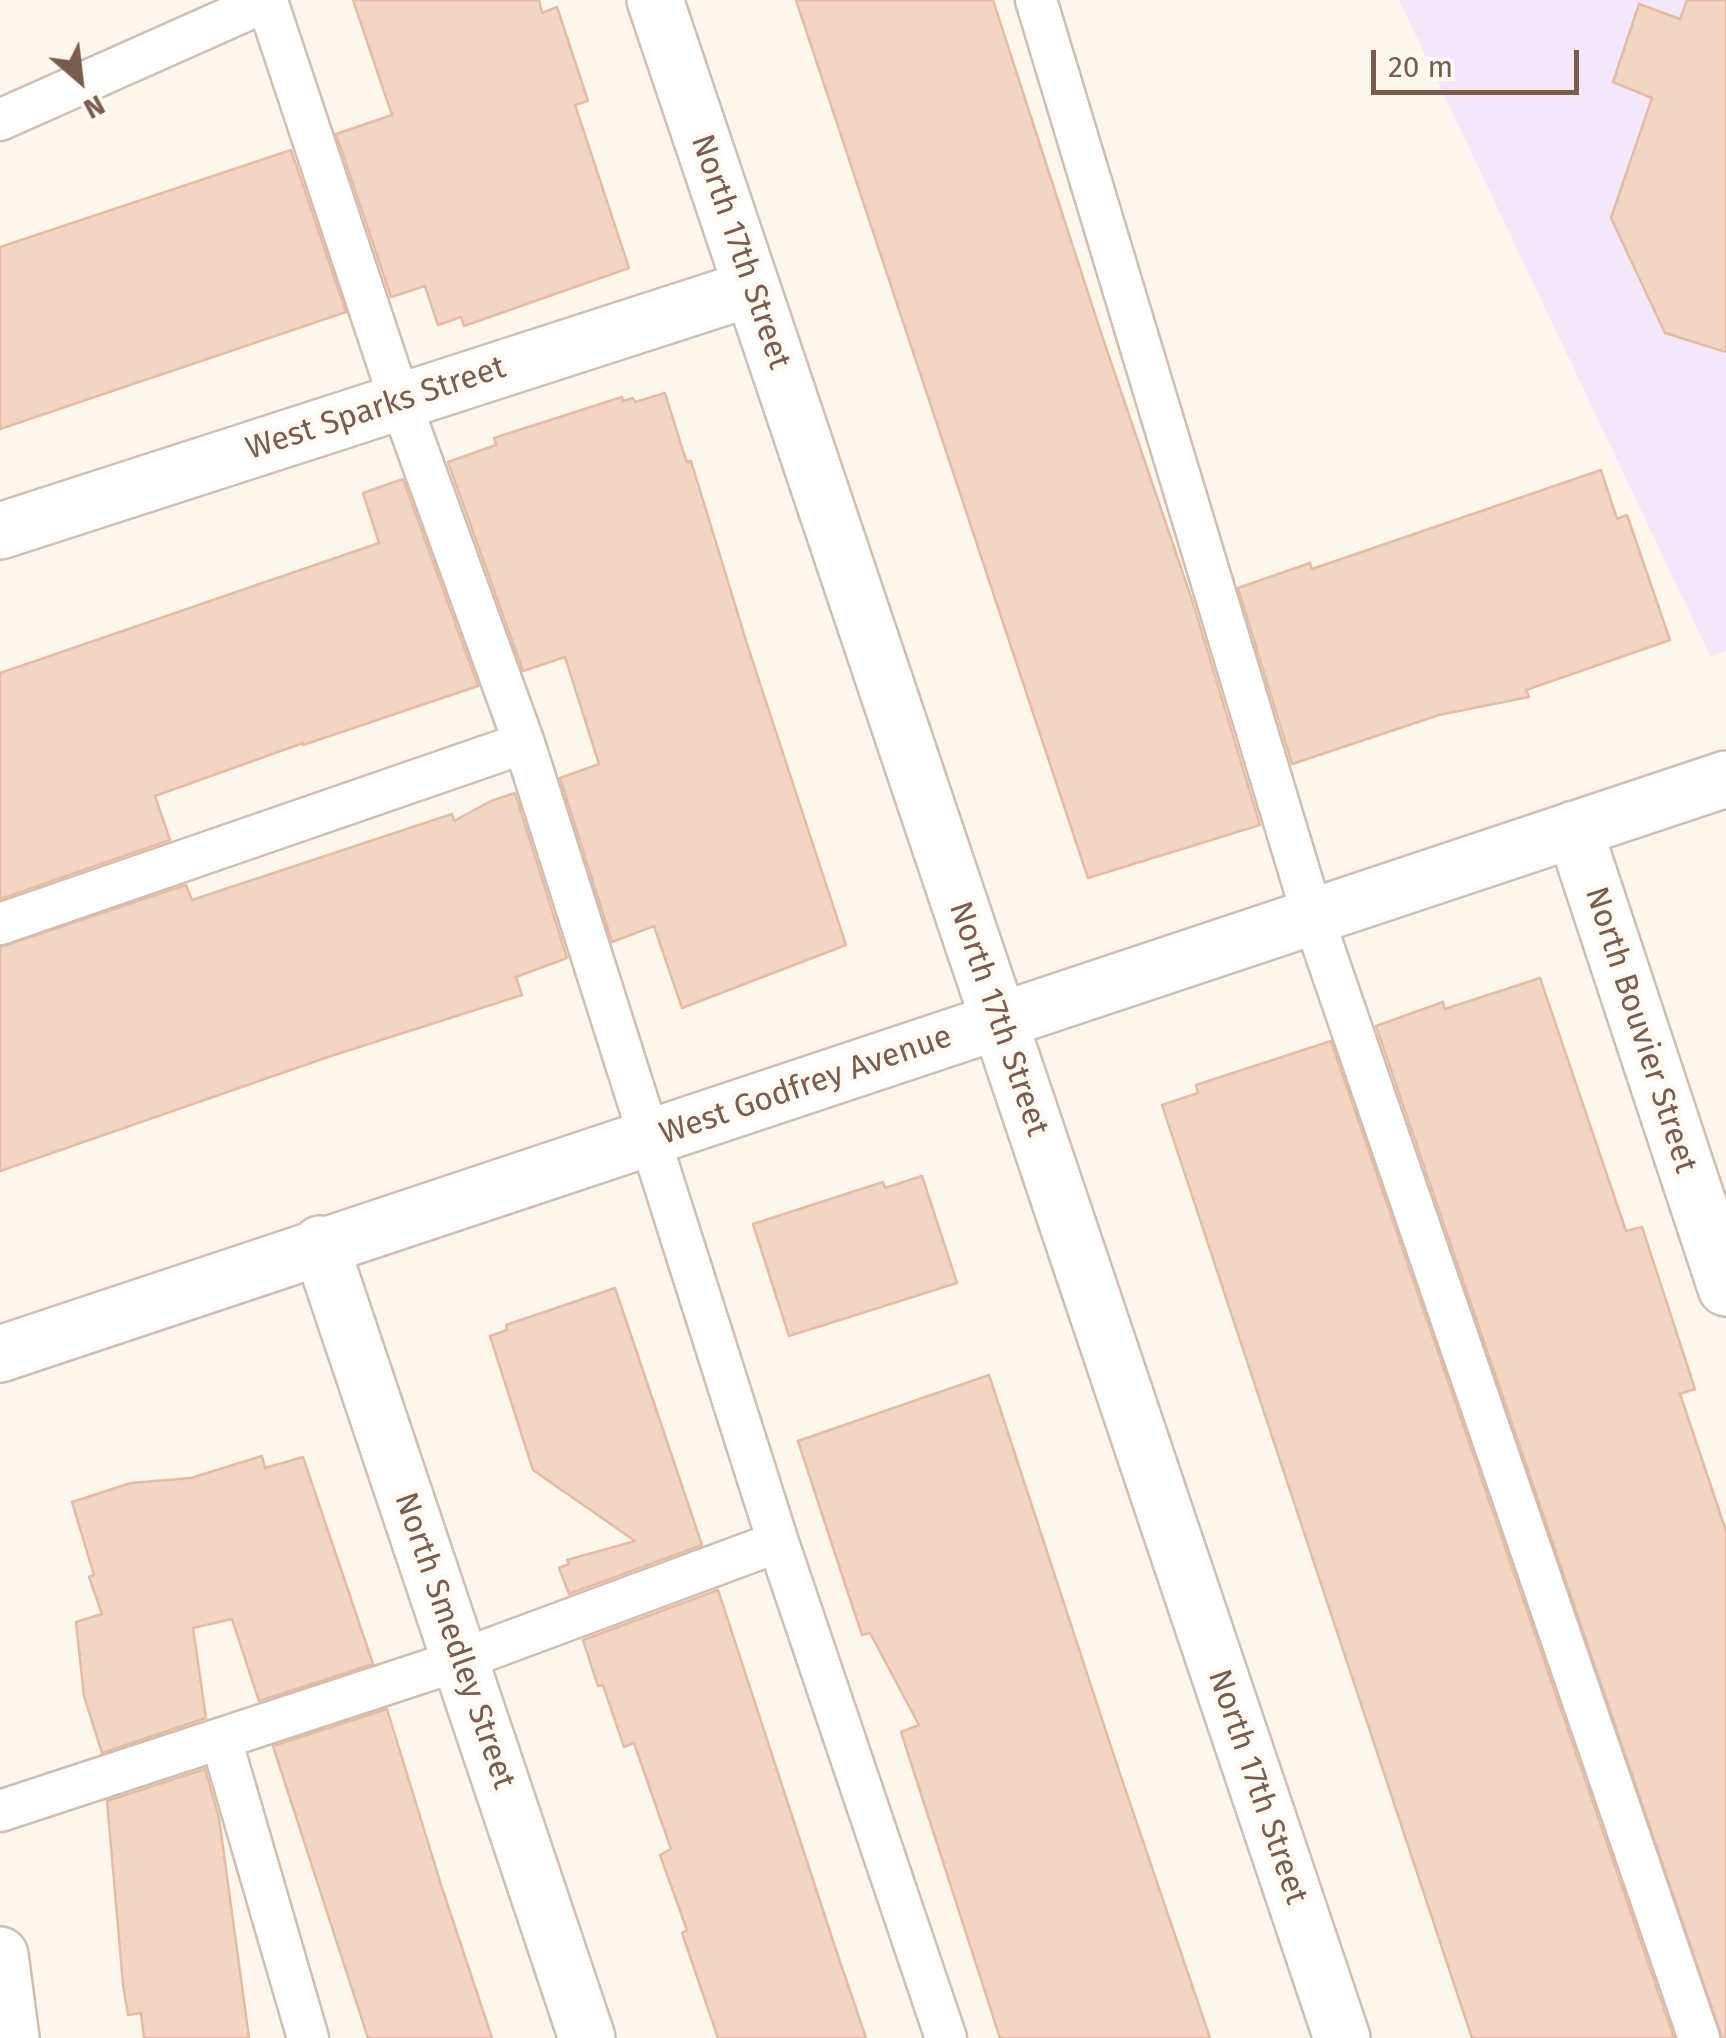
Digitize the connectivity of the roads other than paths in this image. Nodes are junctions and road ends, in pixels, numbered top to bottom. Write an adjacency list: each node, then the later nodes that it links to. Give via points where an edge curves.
1 (655, 0): 4 (street, North 17th Street)
2 (1036, 0): 10 (lane)
3 (0, 120): 5 (lane, via 267,0)
4 (752, 288): 5 (street, West Sparks Street); 12 (street, North 17th Street)
5 (400, 401): 6 (street, West Sparks Street); 7 (lane)
6 (0, 530)
7 (524, 743): 11 (lane); 13 (lane)
8 (1726, 779): 9 (street, West Godfrey Avenue)
9 (1574, 830): 10 (street, West Godfrey Avenue); 15 (street, North Bouvier Street)
10 (1313, 917): 12 (street, West Godfrey Avenue); 27 (lane)
11 (0, 924)
12 (998, 1022): 13 (street, West Godfrey Avenue); 26 (street, North 17th Street)
13 (652, 1138): 14 (street, West Godfrey Avenue); 17 (lane)
14 (320, 1244): 16 (street, West Godfrey Avenue); 18 (street, North Smedley Street)
15 (1726, 1288)
16 (0, 1354)
17 (778, 1542): 18 (lane); 25 (lane)
18 (460, 1660): 19 (lane); 24 (street, North Smedley Street)
19 (221, 1738): 20 (lane); 23 (lane)
20 (0, 1811)
21 (0, 1955): 22 (street)
22 (11, 2038)
23 (308, 2038)
24 (588, 2038)
25 (946, 2038)
26 (1342, 2038)
27 (1699, 2038)

